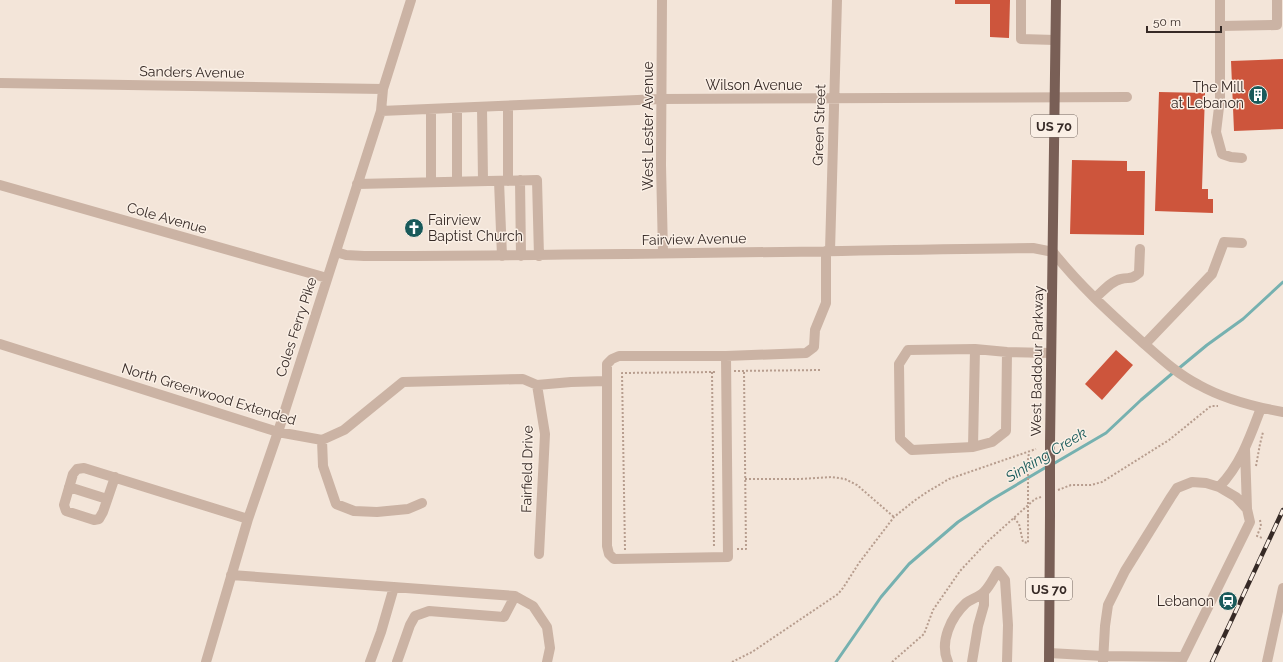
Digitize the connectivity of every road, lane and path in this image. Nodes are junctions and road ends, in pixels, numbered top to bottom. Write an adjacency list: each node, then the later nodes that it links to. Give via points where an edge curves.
1 (411, 0): 11 (street, Coles Ferry Pike)
2 (662, 0): 15 (street, West Lester Avenue)
3 (837, 0): 14 (street, Green Street)
4 (1021, 0): 9 (street, via 1020,39)
5 (1056, 0): 9 (main road, US 70)
6 (1220, 0): 8 (street)
7 (1277, 0): 8 (street, via 1277,26)
8 (1221, 26): 21 (street, via 1220,99 1216,132 1222,154)
9 (1055, 40): 12 (main road, US 70)
10 (0, 83): 11 (street, Sanders Avenue)
11 (383, 89): 20 (street, Coles Ferry Pike)
12 (1055, 97): 13 (street, Wilson Avenue); 14 (street, Wilson Avenue); 33 (main road, US 70)
13 (1127, 97)
14 (834, 98): 15 (street, Wilson Avenue); 31 (street, Green Street)
15 (661, 99): 16 (street, Wilson Avenue); 34 (street, West Lester Avenue)
16 (508, 106): 17 (street, Wilson Avenue); 24 (street)
17 (482, 107): 18 (street, Wilson Avenue); 23 (street)
18 (457, 108): 19 (street, Wilson Avenue); 26 (street)
19 (431, 109): 20 (street, Wilson Avenue); 25 (street)
20 (381, 111): 27 (street, Coles Ferry Pike)
21 (1242, 158)
22 (520, 180): 24 (street); 36 (street); 37 (street, via 537,180)
23 (483, 181): 24 (street); 26 (street)
24 (503, 181): 35 (street)
25 (431, 182): 26 (street); 27 (street)
26 (457, 182)
27 (357, 184): 32 (street, Coles Ferry Pike)
28 (0, 185): 38 (street, Cole Avenue)
29 (1242, 243): 41 (street, via 1224,242 1212,274)
30 (1140, 249): 39 (street, via 1139,273 1133,278 1121,279 1110,285)
31 (828, 251): 33 (street, Fairview Avenue, via 1033,248); 34 (street, Fairview Avenue); 45 (street, Green Street, via 826,303 816,330 814,346 806,353)
32 (336, 252): 35 (street, Fairview Avenue, via 364,256); 38 (street, Coles Ferry Pike)
33 (1053, 252): 39 (street); 44 (main road, West Baddour Parkway / US 70)
34 (663, 253): 37 (street, Fairview Avenue)
35 (502, 256): 36 (street, Fairview Avenue)
36 (521, 256): 37 (street, Fairview Avenue)
37 (539, 256)
38 (327, 278): 55 (street, Coles Ferry Pike)
39 (1095, 298): 41 (street)
40 (0, 344): 55 (street, North Greenwood Extended)
41 (1145, 344): 53 (street, via 1199,386)
42 (975, 349): 43 (street); 58 (street); 58 (street, via 908,350 899,364 900,439 912,450)
43 (1007, 352): 44 (street); 58 (street, via 1006,431 992,442)
44 (1052, 353): 84 (main road, West Baddour Parkway / US 70, bridge)
45 (726, 356): 51 (street, Green Street, via 619,356 607,364); 51 (street, via 728,557 614,559 609,554)
46 (821, 370): 48 (path)
47 (734, 371): 48 (path)
48 (744, 371): 64 (path)
49 (712, 372): 50 (path); 76 (path); 77 (path, via 622,373)
50 (721, 372)
51 (606, 381): 52 (street)
52 (538, 385): 57 (street, via 523,379 403,382 344,430); 78 (street, Fairfield Drive, via 545,434)
53 (1261, 408): 54 (street); 59 (street)
54 (1283, 412)
55 (278, 432): 57 (street, North Greenwood Extended); 72 (street, Coles Ferry Pike)
56 (1264, 432): 62 (path)
57 (322, 440): 68 (street, via 323,466 336,504 354,511 377,512 408,509)
58 (973, 447)
59 (1245, 449): 66 (street); 69 (street)
60 (1036, 450): 61 (path)
61 (1029, 452): 70 (path, via 950,479 927,492); 71 (path, bridge, via 1028,543 1023,542 1019,524)
62 (1256, 471)
63 (115, 477): 65 (street, via 84,468 77,469); 67 (street); 72 (street)
64 (745, 479): 70 (path, via 845,479 857,485); 75 (path, via 746,549)
65 (69, 487): 67 (street); 67 (street, via 64,505 66,511 94,520 99,519)
66 (1219, 487): 69 (street, via 1236,497); 85 (street, via 1192,482 1176,488 1140,545 1108,605)
67 (108, 499)
68 (422, 503)
69 (1247, 509): 86 (street, via 1250,522)
70 (894, 517): 91 (path, via 838,594 752,652)
71 (1014, 518)
72 (248, 519): 79 (street, Coles Ferry Pike)
73 (1260, 519): 74 (path, via 1261,526 1257,536)
74 (1262, 538)
75 (736, 549)
76 (714, 552)
77 (625, 553)
78 (539, 554)
79 (231, 576): 80 (street); 87 (street, Coles Ferry Pike)
80 (394, 587): 83 (street); 88 (street)
81 (1283, 588): 95 (street)
82 (984, 592): 92 (street, via 967,602 954,616 947,633 945,656); 93 (street, via 984,605); 94 (street, via 998,571 1005,580)
83 (515, 596): 89 (street, via 504,617 429,611 415,616); 90 (street, via 533,606 546,627 550,648)
84 (1049, 658): 85 (street)
85 (1103, 659): 86 (street)
86 (1182, 660)
87 (206, 662)
88 (370, 662)
89 (397, 662)
90 (547, 662)
91 (732, 662)
92 (948, 662)
93 (972, 662)
94 (1007, 662)
95 (1267, 662)

